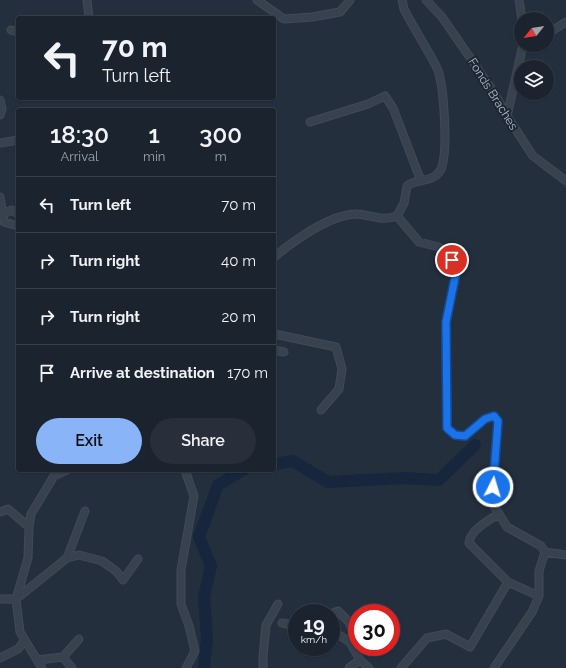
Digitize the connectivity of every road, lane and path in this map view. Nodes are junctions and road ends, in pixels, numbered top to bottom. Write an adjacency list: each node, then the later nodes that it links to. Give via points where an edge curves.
1 (87, 0): 8 (street)
2 (257, 0): 3 (street, via 284,19 340,12)
3 (350, 0)
4 (402, 0): 18 (street, via 404,9 437,70 446,128 444,159 440,171 428,180)
5 (426, 0): 14 (street, Fonds Braches, via 442,17 493,91)
6 (519, 0): 7 (street)
7 (521, 12)
8 (89, 16)
9 (566, 22): 10 (street)
10 (554, 30)
11 (522, 52): 14 (street)
12 (0, 100): 13 (street)
13 (0, 114)
14 (507, 116): 19 (street, Fonds Braches, via 533,156)
15 (310, 122): 18 (street, via 385,96 393,108)
16 (16, 140): 17 (street)
17 (0, 143)
18 (421, 181): 23 (street, via 412,182 407,186 404,203)
19 (566, 182)
20 (0, 197): 22 (street)
21 (16, 213): 22 (street, via 12,210)
22 (2, 215): 24 (street, via 4,222)
23 (397, 216): 25 (street, via 387,219 356,214 330,221 300,237); 34 (street, via 418,242 439,247 452,260 456,273 446,322 447,428 455,435 465,436 485,419 494,416 498,421 491,501)
24 (16, 225)
25 (276, 255)
26 (276, 334): 29 (street, via 336,347 342,369 338,389)
27 (276, 350): 28 (street)
28 (284, 352)
29 (321, 410)
30 (63, 472): 35 (street, via 54,476 32,514)
31 (186, 472): 58 (street, via 194,496 181,570 181,604 195,651)
32 (85, 511): 38 (street)
33 (0, 512): 35 (street, via 8,509)
34 (499, 514): 36 (street, via 507,527 541,546); 40 (street, via 474,532 469,543)
35 (29, 527): 43 (street, via 28,558)
36 (545, 552): 37 (street); 41 (street, via 539,571)
37 (566, 555)
38 (68, 558): 39 (street, via 79,555 102,562 116,571 123,580); 43 (street)
39 (138, 559)
40 (508, 582): 41 (street); 62 (street, via 470,647 446,634 427,638)
41 (539, 596): 63 (street, via 532,612)
42 (0, 599): 43 (street)
43 (16, 599): 50 (street, via 20,632)
44 (278, 604): 59 (street, via 266,625)
45 (340, 613): 46 (street)
46 (348, 621)
47 (282, 623): 48 (street)
48 (288, 624)
49 (79, 639): 52 (street)
50 (24, 640): 53 (street, via 18,649); 54 (street)
51 (358, 656): 55 (street)
52 (63, 657): 54 (street); 57 (street)
53 (0, 658)
54 (37, 660): 56 (street)
55 (360, 660): 60 (street); 61 (street)
56 (42, 668)
57 (72, 668)
58 (186, 668)
59 (263, 668)
60 (349, 668)
61 (370, 668)
62 (401, 668)
63 (494, 668)

